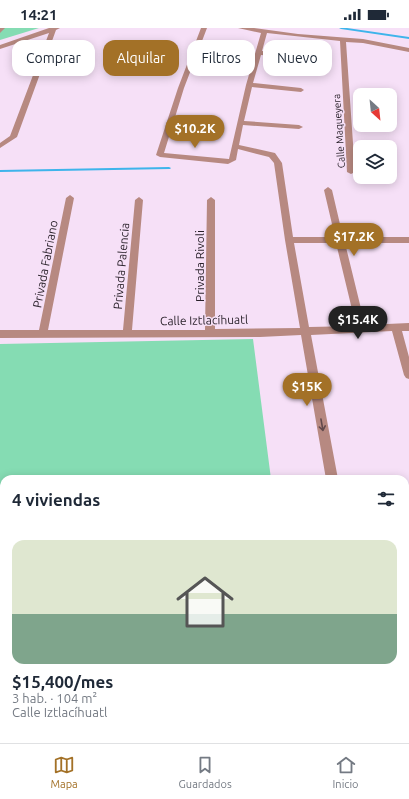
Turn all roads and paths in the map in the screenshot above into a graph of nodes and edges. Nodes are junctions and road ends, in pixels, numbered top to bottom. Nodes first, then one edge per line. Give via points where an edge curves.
1 (2, 28) edge
2 (39, 28) edge
3 (204, 28) edge
4 (241, 28) edge
5 (54, 29) edge
6 (0, 31) edge
7 (264, 32) junction
8 (0, 40) edge
9 (343, 40) junction
10 (0, 47) edge
11 (409, 50) edge
12 (258, 53) junction
13 (263, 53) edge
14 (249, 86) junction
15 (301, 90) dead end
16 (241, 123) junction
17 (299, 128) dead end
18 (0, 146) edge
19 (235, 146) junction
20 (351, 172) dead end
21 (328, 190) dead end
22 (70, 198) dead end
23 (140, 200) dead end
24 (211, 200) dead end
25 (340, 239) junction
26 (289, 240) junction
27 (409, 240) edge
28 (409, 327) edge
29 (396, 328) junction
30 (361, 329) junction
31 (305, 331) junction
32 (43, 333) junction
33 (210, 333) junction
34 (0, 334) edge
35 (128, 334) junction
36 (409, 375) edge
37 (331, 475) edge

1 - 6 street
2 - 8 street
3 - 19 street via 181,88 160,155 231,162
4 - 7 street
5 - 10 street
5 - 18 street via 13,137
7 - 9 street
7 - 12 street
9 - 11 street via 383,44
9 - 20 street, Calle Maqueyera
12 - 13 street
12 - 14 street
14 - 15 street
14 - 16 street
16 - 17 street
16 - 19 street
19 - 26 street via 272,155 275,158
21 - 25 street
22 - 32 street, Privada Fabriano
23 - 35 street, Privada Palencia
24 - 33 street, Privada Rivoli
25 - 26 street
25 - 27 street
25 - 30 street
26 - 31 street
28 - 29 street, Calle Iztlacíhuatl
29 - 30 street, Calle Iztlacíhuatl
29 - 36 street
30 - 31 street, Calle Iztlacíhuatl
31 - 33 street, Calle Iztlacíhuatl
31 -> 37 street
32 - 34 street, Calle Iztlacíhuatl
32 - 35 street, Calle Iztlacíhuatl
33 - 35 street, Calle Iztlacíhuatl

